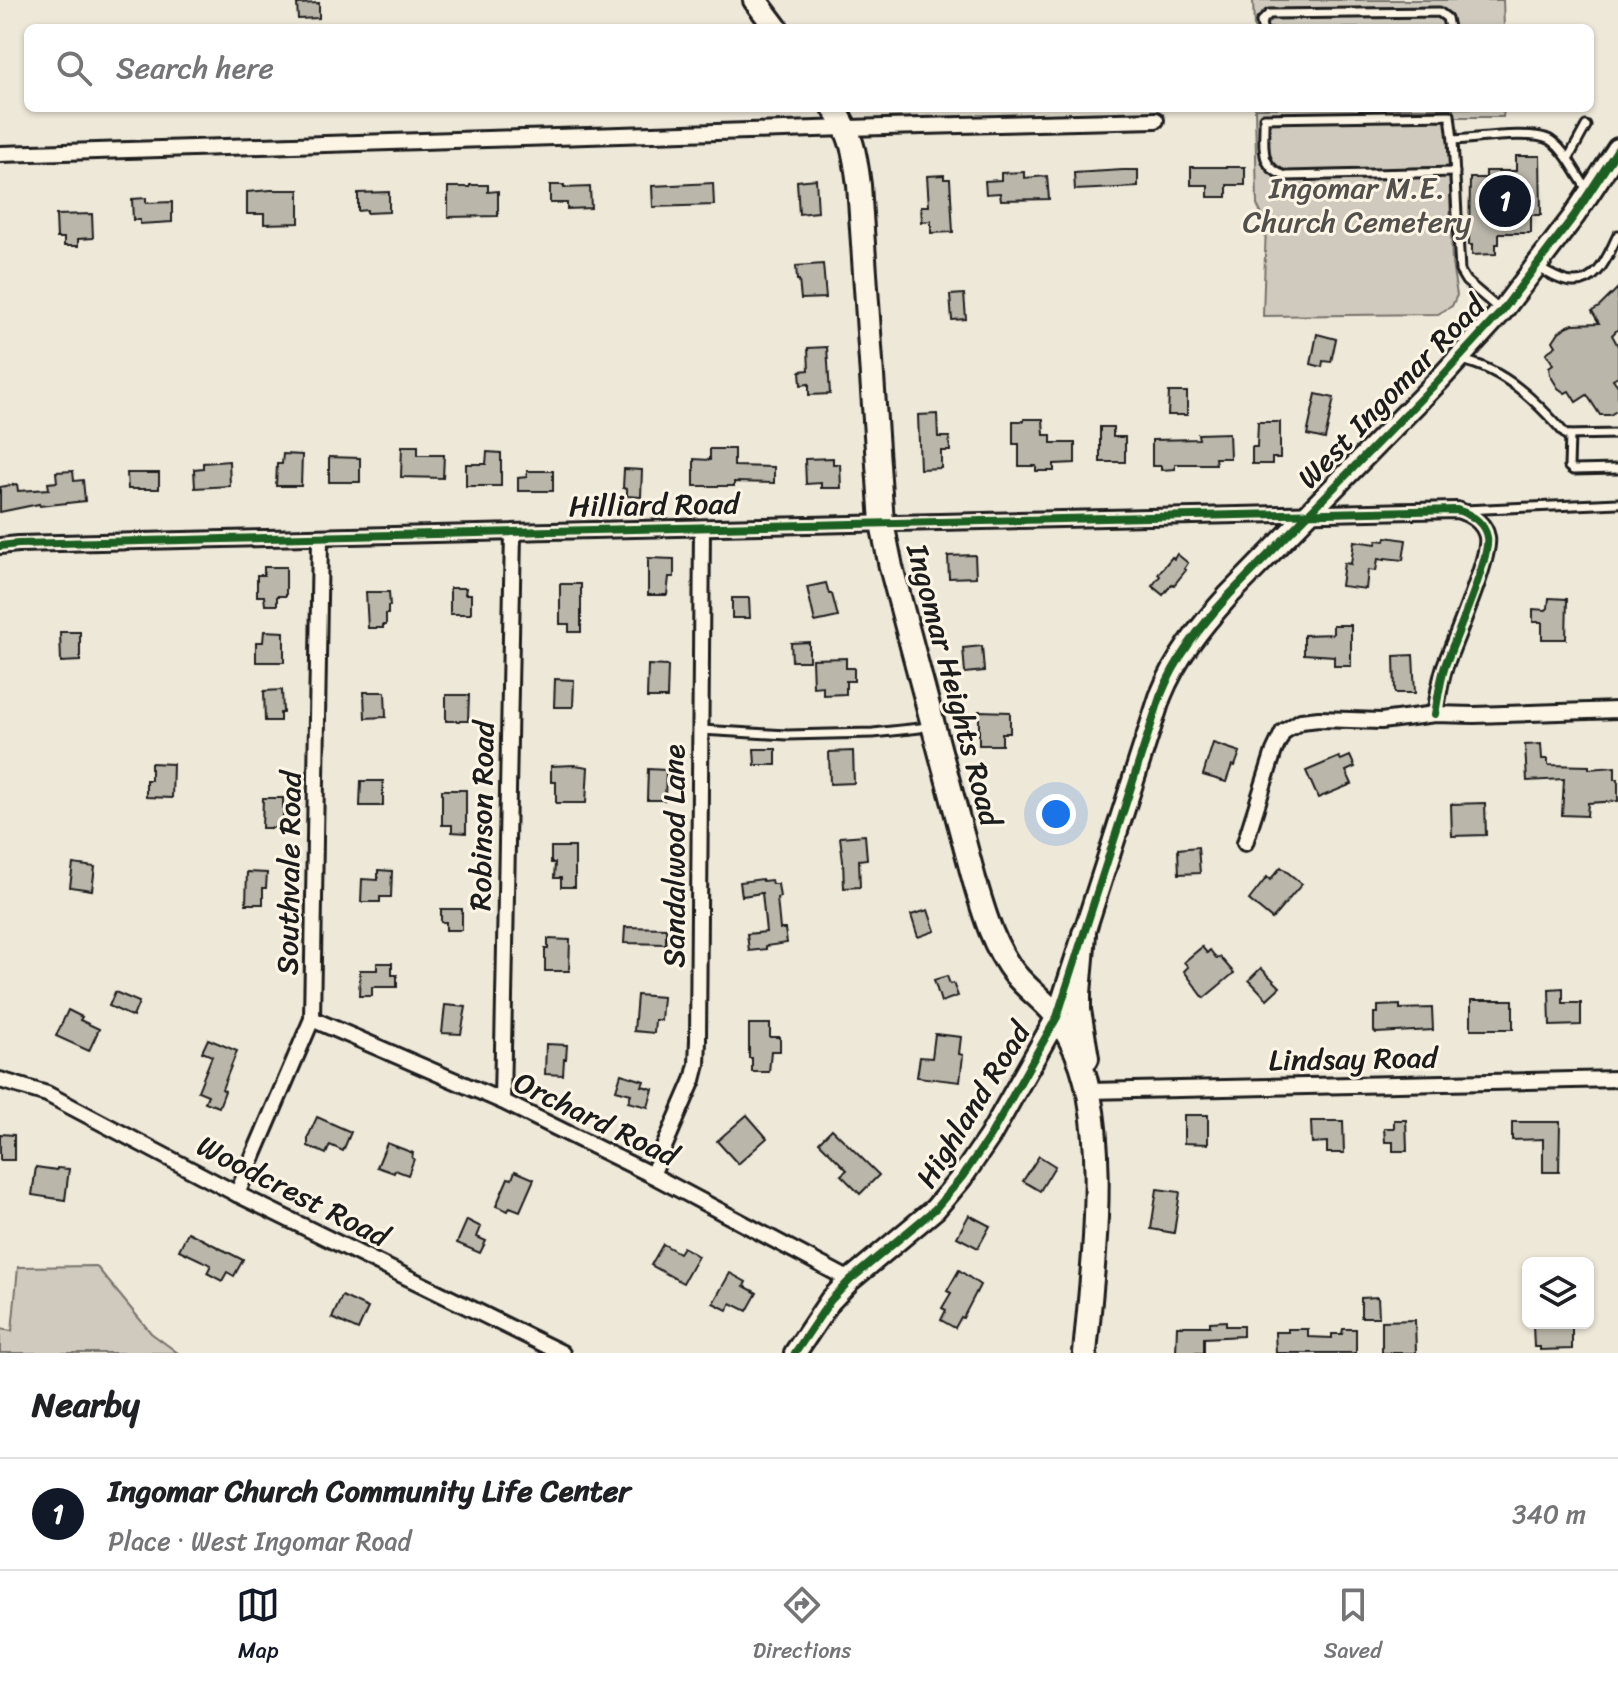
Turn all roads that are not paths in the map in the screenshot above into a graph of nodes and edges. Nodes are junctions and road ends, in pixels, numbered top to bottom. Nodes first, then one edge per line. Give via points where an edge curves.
1 (755, 0) edge
2 (773, 24) edge
3 (1261, 24) edge
4 (1448, 24) edge
5 (837, 112) edge
6 (1264, 112) edge
7 (1450, 112) edge
8 (1264, 118) junction
9 (1156, 120) dead end
10 (1586, 126) dead end
11 (847, 128) junction
12 (1453, 140) junction
13 (1618, 149) edge
14 (0, 154) edge
15 (1568, 159) junction
16 (1455, 172) junction
17 (1589, 194) junction
18 (1618, 235) edge
19 (1536, 267) junction
20 (1502, 311) junction
21 (1458, 359) junction
22 (1618, 434) edge
23 (1570, 435) junction
24 (1618, 469) edge
25 (1618, 503) edge
26 (1457, 510) junction
27 (1309, 513) junction
28 (882, 523) junction
29 (702, 528) junction
30 (513, 533) junction
31 (320, 539) junction
32 (0, 546) edge
33 (1618, 710) edge
34 (1435, 714) junction
35 (934, 724) junction
36 (701, 730) junction
37 (1245, 843) dead end
38 (1084, 934) junction
39 (1057, 1017) junction
40 (312, 1019) junction
41 (1618, 1079) edge
42 (0, 1080) edge
43 (1089, 1091) junction
44 (502, 1101) junction
45 (652, 1175) junction
46 (237, 1194) junction
47 (850, 1280) junction
48 (562, 1353) edge
49 (795, 1353) edge
50 (1085, 1353) edge

1 - 2 main road
3 - 4 lane via 1269,14 1439,12
5 - 11 main road, Ingomar Heights Road
6 - 8 lane
7 - 8 lane
7 - 12 lane
8 - 16 lane via 1265,160 1277,174
9 - 11 street
10 - 15 lane
11 - 14 street
11 - 28 main road, Ingomar Heights Road via 859,185
12 - 15 lane via 1533,135 1548,139
12 - 16 lane
13 - 17 street, West Ingomar Road
15 - 17 lane
16 - 20 lane via 1460,271
17 - 19 street, West Ingomar Road
18 - 19 lane via 1588,281 1572,283
19 - 20 street, West Ingomar Road
20 - 21 street, West Ingomar Road
21 - 23 lane via 1526,393
21 - 27 street, West Ingomar Road
22 - 23 lane
23 - 24 lane via 1573,470
25 - 26 lane
26 - 27 street, Hilliard Road
26 - 34 street via 1480,522 1488,544 1445,667
27 - 28 street, Hilliard Road
27 - 38 street, West Ingomar Road via 1178,657 1160,697
28 - 29 street, Hilliard Road
28 - 35 main road, Ingomar Heights Road
29 - 30 street, Hilliard Road
29 - 36 street, Sandalwood Lane
30 - 31 street, Hilliard Road
30 - 44 street, Robinson Road
31 - 32 street, Hilliard Road
31 - 40 street, Southvale Road
33 - 34 street
34 - 37 street via 1381,721 1308,720 1288,727 1274,751
35 - 36 lane via 873,733
35 - 39 main road, Ingomar Heights Road via 994,940 1018,977
36 - 45 street, Sandalwood Lane via 697,1064
38 - 39 street, West Ingomar Road
38 - 43 main road via 1079,1010
39 - 43 main road via 1078,1053
39 - 47 street, Highland Road via 956,1185
40 - 44 street, Orchard Road
40 - 46 street, Southvale Road
41 - 43 street, Lindsay Road
42 - 46 street, Woodcrest Road via 47,1094
43 - 50 main road via 1096,1176
44 - 45 street, Orchard Road
45 - 47 street, Orchard Road
46 - 48 street, Woodcrest Road
47 - 49 street, Highland Road

